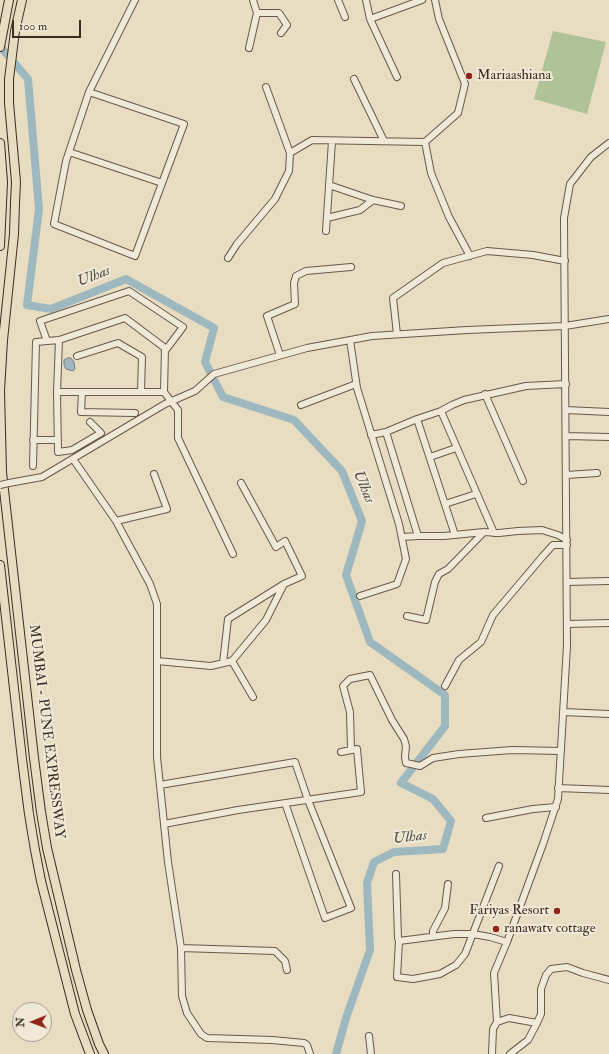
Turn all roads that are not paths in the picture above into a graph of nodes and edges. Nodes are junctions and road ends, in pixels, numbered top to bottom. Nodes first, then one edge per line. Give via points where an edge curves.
1 (9, 0) edge
2 (22, 0) edge
3 (135, 0) edge
4 (253, 0) edge
5 (338, 0) edge
6 (366, 0) edge
7 (422, 0) edge
8 (435, 0) edge
9 (257, 13) junction
10 (345, 17) dead end
11 (370, 19) junction
12 (281, 33) dead end
13 (0, 47) edge
14 (248, 48) dead end
15 (397, 77) dead end
16 (354, 79) dead end
17 (266, 88) dead end
18 (90, 92) junction
19 (332, 141) junction
20 (384, 142) junction
21 (425, 142) junction
22 (0, 143) edge
23 (609, 143) edge
24 (69, 152) junction
25 (290, 153) junction
26 (162, 183) junction
27 (329, 185) junction
28 (373, 200) junction
29 (402, 206) dead end
30 (327, 218) junction
31 (326, 231) dead end
32 (0, 246) edge
33 (470, 256) junction
34 (228, 258) dead end
35 (564, 261) junction
36 (351, 267) dead end
37 (609, 318) edge
38 (565, 326) junction
39 (397, 334) junction
40 (59, 340) junction
41 (350, 340) junction
42 (47, 341) junction
43 (165, 351) junction
44 (280, 355) junction
45 (77, 356) dead end
46 (356, 384) junction
47 (566, 384) junction
48 (57, 392) junction
49 (82, 392) junction
50 (141, 392) junction
51 (164, 392) junction
52 (485, 394) junction
53 (172, 401) junction
54 (302, 405) dead end
55 (566, 410) junction
56 (441, 412) junction
57 (609, 412) edge
58 (135, 413) dead end
59 (417, 419) junction
60 (90, 422) dead end
61 (386, 432) junction
62 (371, 435) junction
63 (566, 436) junction
64 (609, 437) edge
65 (33, 440) junction
66 (58, 440) junction
67 (456, 448) junction
68 (430, 457) junction
69 (73, 459) junction
70 (33, 466) dead end
71 (597, 473) dead end
72 (154, 474) dead end
73 (566, 475) junction
74 (523, 481) dead end
75 (241, 483) dead end
76 (0, 485) edge
77 (476, 494) junction
78 (445, 504) junction
79 (116, 521) junction
80 (484, 532) junction
81 (494, 533) junction
82 (455, 535) junction
83 (418, 536) junction
84 (402, 537) junction
85 (567, 543) junction
86 (233, 554) dead end
87 (0, 565) edge
88 (609, 581) edge
89 (567, 582) junction
90 (284, 584) junction
91 (360, 596) dead end
92 (407, 616) dead end
93 (609, 623) edge
94 (567, 624) junction
95 (157, 661) junction
96 (232, 661) junction
97 (223, 663) junction
98 (445, 686) dead end
99 (253, 697) dead end
100 (563, 712) junction
101 (609, 714) edge
102 (351, 750) junction
103 (561, 751) junction
104 (342, 752) dead end
105 (160, 785) junction
106 (558, 788) junction
107 (609, 790) edge
108 (308, 800) junction
109 (285, 803) junction
110 (556, 807) junction
111 (486, 818) dead end
112 (164, 824) junction
113 (499, 866) dead end
114 (396, 874) dead end
115 (448, 884) dead end
116 (473, 934) junction
117 (433, 936) junction
118 (400, 942) junction
119 (507, 942) junction
120 (181, 948) junction
121 (287, 970) dead end
122 (589, 970) dead end
123 (596, 976) junction
124 (609, 980) edge
125 (497, 1022) junction
126 (536, 1023) junction
127 (369, 1036) dead end
128 (90, 1054) edge
129 (104, 1054) edge
130 (310, 1054) edge
131 (371, 1054) edge
132 (492, 1054) edge
133 (510, 1054) edge

1 - 13 highway
2 - 129 highway, MUMBAI - PUNE EXPRESSWAY via 11,56 10,76 9,103 16,189 0,391 2,472 34,758 46,841 85,1004
3 - 18 street
4 - 9 street
5 - 10 street
6 - 11 street
7 - 11 street
8 - 21 street via 439,19 466,84 458,113
9 - 12 street via 279,14 287,25
9 - 14 street
11 - 15 street
16 - 20 street
17 - 25 street
18 - 24 street
18 - 26 street via 184,124
19 - 20 street
19 - 25 street via 312,140
19 - 27 street
20 - 21 street
21 - 33 street via 431,173 449,217
22 - 32 highway via 3,182
23 - 35 street via 570,184 564,218
24 - 26 street
24 - 26 street via 54,224 135,256
25 - 34 street via 289,171 275,199 236,244
27 - 28 street
27 - 30 street
28 - 29 street
28 - 30 street via 360,210
30 - 31 street
33 - 35 street via 487,251
33 - 39 street via 443,263 393,298
35 - 38 street
36 - 44 street via 306,271 296,276 295,304 268,316
37 - 38 street
38 - 39 street
38 - 47 street
39 - 41 street
40 - 42 street
40 - 43 street via 125,318 165,348
40 - 48 street
41 - 44 street
41 - 46 street
42 - 43 street via 40,321 129,291 183,327
42 - 65 street via 36,342
43 - 51 street
44 - 53 street via 214,374 195,391
45 - 50 street via 118,343 142,357
46 - 54 street
46 - 62 street
47 - 52 street via 526,386
47 - 55 street
48 - 49 street
48 - 66 street
49 - 50 street
49 - 58 street via 81,412
50 - 51 street
51 - 53 street
52 - 56 street via 464,400
52 - 74 street
53 - 69 street
53 - 86 street via 178,410 178,438
55 - 57 street
55 - 63 street
56 - 59 street
56 - 67 street
59 - 61 street
59 - 68 street
60 - 66 street via 101,434 72,450 58,452
61 - 62 street
61 - 83 street
62 - 84 street
63 - 64 street
63 - 73 street
65 - 66 street
65 - 70 street
67 - 68 street
67 - 77 street
68 - 78 street
69 - 76 street, bridge via 42,478
69 - 79 street
71 - 73 street
72 - 79 street via 167,509
73 - 85 street
75 - 90 street via 276,547 285,541 302,576
77 - 78 street
77 - 81 street
78 - 82 street
79 - 95 street via 158,604
80 - 81 street
80 - 82 street
80 - 92 street via 448,569 439,574 426,620
81 - 85 street via 542,530 558,535
82 - 83 street
83 - 84 street
84 - 91 street via 406,559 397,584
85 - 89 street
85 - 98 street via 553,545 543,556 493,615 481,642 459,660
87 - 128 highway, MUMBAI - PUNE EXPRESSWAY via 35,850 75,1014
88 - 89 street
89 - 94 street
90 - 96 street via 266,620
90 - 97 street via 228,620
93 - 94 street
94 - 100 street
95 - 97 street via 211,666
95 - 105 street via 157,757
96 - 97 street
96 - 99 street
100 - 101 street
100 - 103 street
102 - 103 street via 350,712 343,686 350,679 370,675 404,739 406,762 420,766 433,758 459,754 512,750
102 - 104 street
102 - 108 street via 357,748 361,792
103 - 106 street
105 - 108 street via 295,762
105 - 112 street
106 - 107 street
106 - 110 street
108 - 109 street
108 - 109 street via 351,908 325,918
109 - 112 street
110 - 111 street via 533,808
110 - 119 street
112 - 120 street
113 - 116 street
114 - 118 street
115 - 117 street via 445,908
116 - 117 street
116 - 118 street via 465,954 456,965 440,974 413,980 397,977
116 - 119 street
117 - 118 street
119 - 125 street via 494,973
120 - 121 street via 275,951 285,961
120 - 130 street via 182,996 187,1013 200,1034 207,1038 304,1043
122 - 123 street
123 - 124 street
123 - 126 street via 567,967 551,969 541,989 541,1014
125 - 126 street via 509,1018
125 - 132 street via 493,1029
126 - 133 street via 528,1040
127 - 131 street

